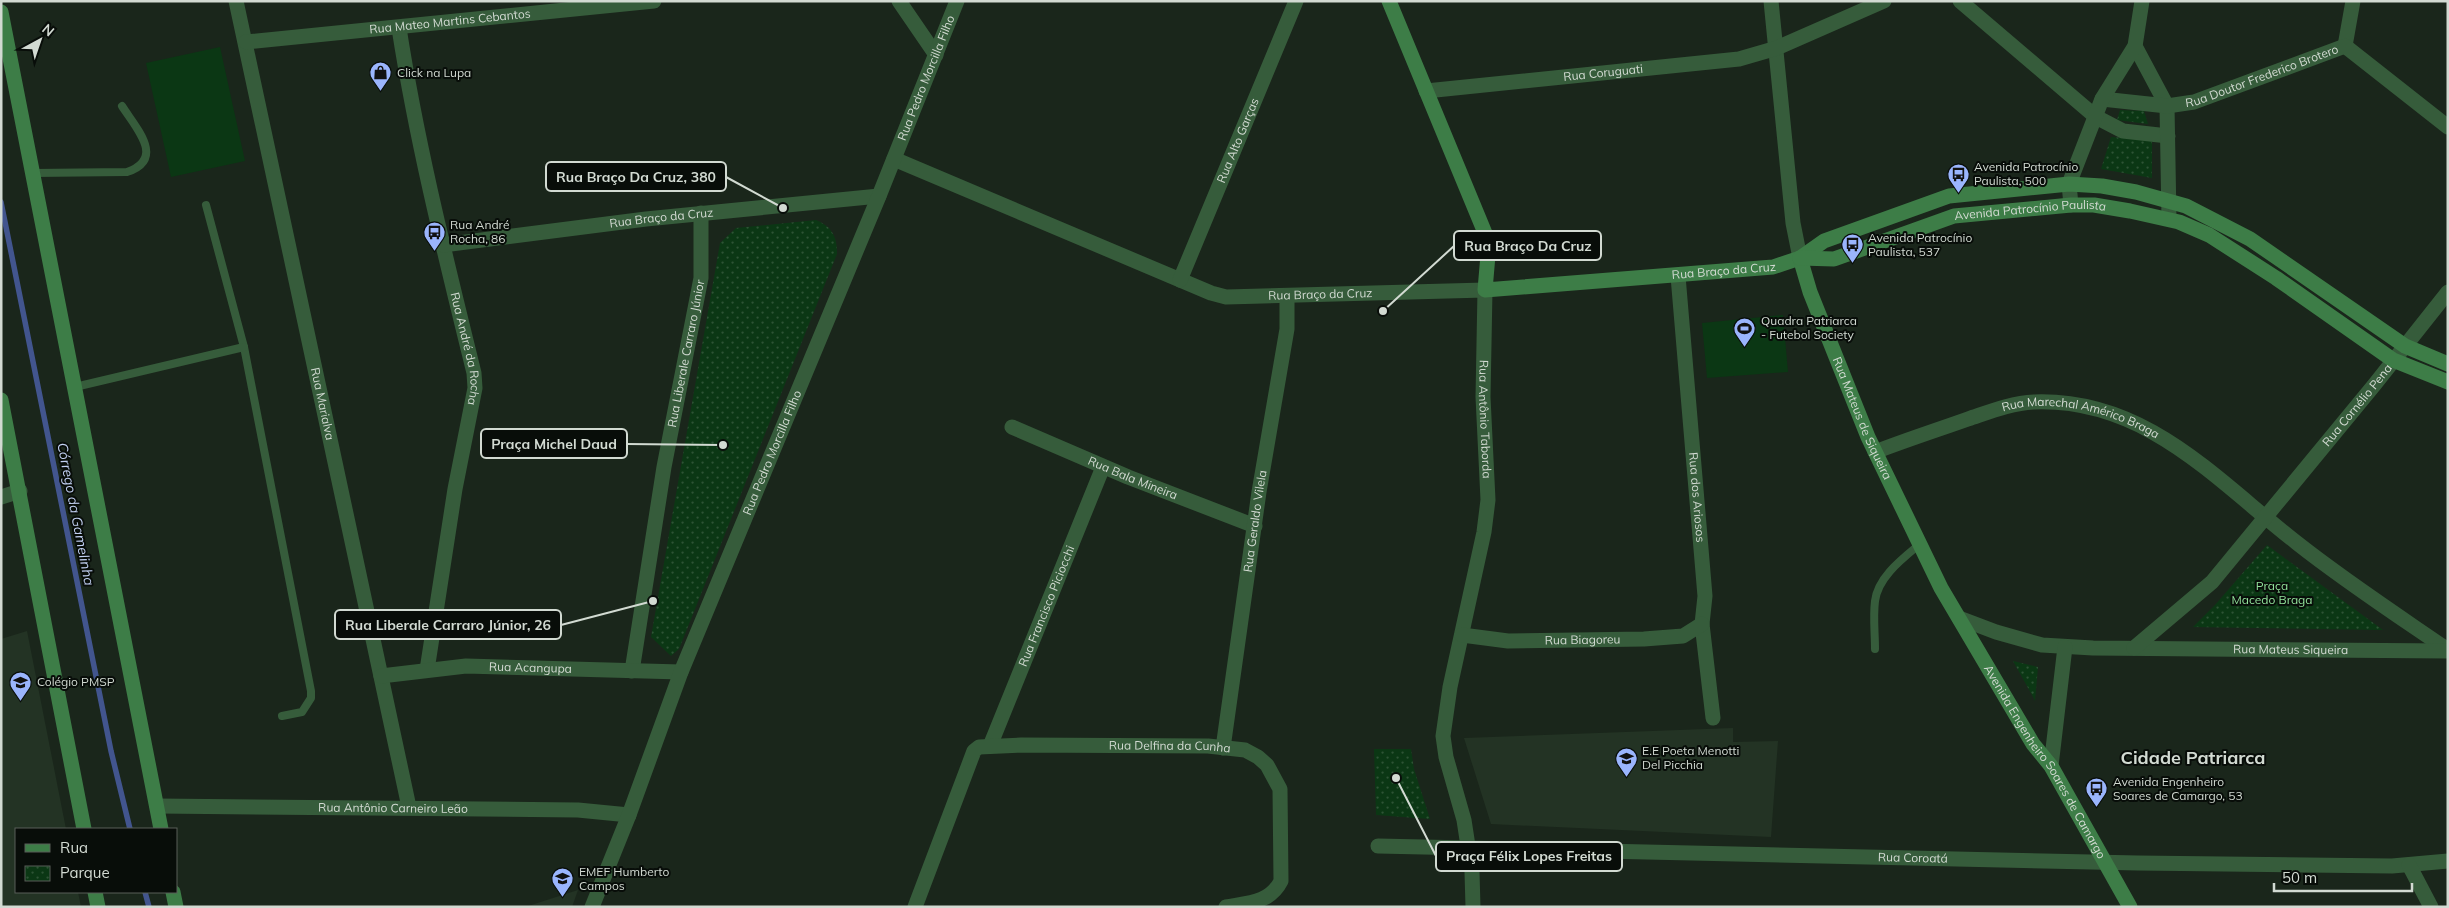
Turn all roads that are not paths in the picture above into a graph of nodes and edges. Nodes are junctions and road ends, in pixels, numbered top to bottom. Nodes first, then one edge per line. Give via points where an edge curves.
1 (236, 1) edge
2 (654, 1) edge
3 (899, 1) edge
4 (957, 1) edge
5 (1296, 1) edge
6 (1389, 1) edge
7 (1771, 1) edge
8 (1884, 1) edge
9 (1960, 1) edge
10 (2142, 1) edge
11 (2352, 1) edge
12 (1, 12) edge
13 (399, 28) junction
14 (246, 42) junction
15 (2135, 46) junction
16 (2345, 46) junction
17 (1777, 48) junction
18 (936, 55) junction
19 (1426, 91) junction
20 (2102, 99) junction
21 (122, 106) dead end
22 (2167, 106) junction
23 (2096, 117) junction
24 (2448, 127) edge
25 (2168, 136) junction
26 (894, 159) junction
27 (33, 173) junction
28 (2069, 184) junction
29 (880, 196) junction
30 (2169, 201) junction
31 (2070, 204) junction
32 (206, 205) dead end
33 (701, 213) junction
34 (2168, 219) junction
35 (443, 245) junction
36 (1800, 258) junction
37 (1678, 276) junction
38 (1180, 280) junction
39 (1485, 290) junction
40 (2448, 292) edge
41 (1287, 296) junction
42 (2405, 346) junction
43 (244, 347) junction
44 (2394, 360) junction
45 (2448, 364) edge
46 (2448, 382) edge
47 (75, 387) junction
48 (1, 400) edge
49 (1012, 427) dead end
50 (1875, 452) junction
51 (1103, 467) junction
52 (20, 491) junction
53 (1, 496) edge
54 (2265, 517) junction
55 (1254, 526) junction
56 (1920, 544) junction
57 (1959, 618) junction
58 (1702, 624) junction
59 (1462, 635) junction
60 (2065, 647) junction
61 (2134, 648) junction
62 (1875, 649) dead end
63 (2448, 650) edge
64 (427, 670) junction
65 (632, 671) junction
66 (681, 672) junction
67 (381, 676) junction
68 (282, 716) dead end
69 (1713, 718) dead end
70 (985, 747) junction
71 (1223, 748) junction
72 (2051, 766) junction
73 (157, 806) junction
74 (409, 807) junction
75 (629, 814) junction
76 (84, 828) edge
77 (161, 828) edge
78 (1378, 846) dead end
79 (1468, 848) junction
80 (2448, 861) edge
81 (2106, 863) junction
82 (2408, 865) junction
83 (96, 893) edge
84 (173, 893) edge
85 (98, 907) edge
86 (176, 907) edge
87 (592, 907) edge
88 (915, 907) edge
89 (1226, 907) edge
90 (1473, 907) edge
91 (2130, 907) edge
92 (2431, 907) edge

1 - 14 street, Rua Marialva
2 - 13 street, Rua Mateo Martins Cebantos
3 - 18 street
4 - 18 street, Rua Pedro Morcilla Filho
5 - 38 street, Rua Alto Garças
6 - 19 street, Rua Antônio Taborda
7 - 17 street, Rua Mateus de Siqueira
8 - 17 street, Rua Coruguati
9 - 23 street
10 - 15 street
11 - 16 street
12 - 27 street
13 - 14 street, Rua Mateo Martins Cebantos
13 - 35 street, Rua André da Rocha via 406,76
14 - 67 street, Rua Marialva
15 - 20 street
15 - 22 street
16 - 22 street, Rua Doutor Frederico Brotero via 2194,102
16 - 24 street, Rua Doutor Frederico Brotero
17 - 19 street, Rua Coruguati via 1739,59
17 - 36 street, Rua Mateus de Siqueira via 1793,224
18 - 26 street, Rua Pedro Morcilla Filho
19 - 39 street, Rua Antônio Taborda via 1485,233 1488,255
20 - 22 street, Rua Doutor Frederico Brotero
20 - 23 street
21 - 27 lane via 147,148 147,159 140,168 127,172
22 - 25 street
23 - 25 street via 2123,130
23 - 28 street
25 - 30 street
26 - 29 street, Rua Pedro Morcilla Filho
26 - 38 street, Rua Braço da Cruz
27 - 47 street
28 - 30 street, Avenida Patrocínio Paulista via 2102,186
28 - 31 street
28 - 36 street, Avenida Patrocínio Paulista via 1949,196 1824,241
29 - 33 street, Rua Braço da Cruz
29 - 66 street, Rua Pedro Morcilla Filho
30 - 34 street
30 - 42 street, Avenida Patrocínio Paulista via 2186,206 2250,239
31 - 34 street, Avenida Patrocínio Paulista via 2094,205
31 - 36 street, Avenida Patrocínio Paulista via 1954,216 1834,259
32 - 43 lane
33 - 35 street, Rua Braço da Cruz
33 - 65 street, Rua Liberale Carraro Júnior via 701,278 664,468
34 - 44 street, Avenida Patrocínio Paulista via 2209,235 2241,254
35 - 64 street, Rua André da Rocha via 474,373 474,388
36 - 37 street, Rua Braço da Cruz via 1773,267
36 - 50 street, Rua Mateus de Siqueira via 1810,292
37 - 39 street, Rua Braço da Cruz
37 - 58 street, Rua dos Ariosos via 1705,596
38 - 41 street, Rua Braço da Cruz via 1226,297
39 - 41 street, Rua Braço da Cruz
39 - 59 street, Rua Antônio Taborda via 1483,397 1488,500
40 - 42 street, Rua Cornélio Pena
41 - 55 street, Rua Geraldo Vilela via 1287,330
42 - 44 street, Rua Cornélio Pena
42 - 45 street, Avenida Patrocínio Paulista
43 - 47 lane
43 - 68 lane via 311,691 311,698 302,712
44 - 46 street, Avenida Patrocínio Paulista
44 - 54 street, Rua Cornélio Pena
47 - 73 street
48 - 52 street
49 - 51 street, Rua Bala Mineira
50 - 54 street, Rua Marechal Américo Braga via 2010,406 2034,402 2081,405 2117,414 2166,439 2200,462
50 - 56 street, Rua Mateus de Siqueira
51 - 55 street, Rua Bala Mineira
51 - 70 street, Rua Francisco Piciocchi
52 - 53 street
52 - 76 street
54 - 61 street via 2212,582
54 - 63 street via 2366,595
55 - 71 street, Rua Geraldo Vilela
56 - 57 street, Rua Mateus de Siqueira
56 - 62 lane via 1897,563 1882,582 1875,600
57 - 60 street via 2042,645
57 - 72 street, Avenida Engenheiro Soares de Camargo via 2033,744
58 - 59 street, Rua Biagoreu via 1683,636 1644,639 1508,641
58 - 69 street, Rua dos Ariosos
59 - 79 street, Rua Antônio Taborda via 1443,736
60 - 61 street
60 - 72 street
61 - 63 street, Rua Mateus Siqueira
64 - 65 street, Rua Acangupa via 466,666
64 - 67 street, Rua Acangupa
65 - 66 street, Rua Acangupa
66 - 75 street, Rua Pedro Morcilla Filho
67 - 74 street, Rua Marialva
70 - 71 street, Rua Delfina da Cunha
70 - 88 street, Rua Francisco Piciocchi via 970,758
71 - 89 street, Rua Delfina da Cunha via 1245,750 1258,756 1267,765 1280,790 1281,881 1276,891 1262,900
72 - 81 street, Avenida Engenheiro Soares de Camargo
73 - 74 street, Rua Antônio Carneiro Leão
73 - 77 street
74 - 75 street, Rua Antônio Carneiro Leão
75 - 87 street, Rua Pedro Morcilla Filho
78 - 79 street, Rua Coroatá
79 - 81 street, Rua Coroatá
79 - 90 street, Rua Antônio Taborda
80 - 82 street, Rua Coroatá
81 - 82 street, Rua Coroatá
81 - 91 street, Avenida Engenheiro Soares de Camargo
82 - 92 street
83 - 85 street
84 - 86 street

